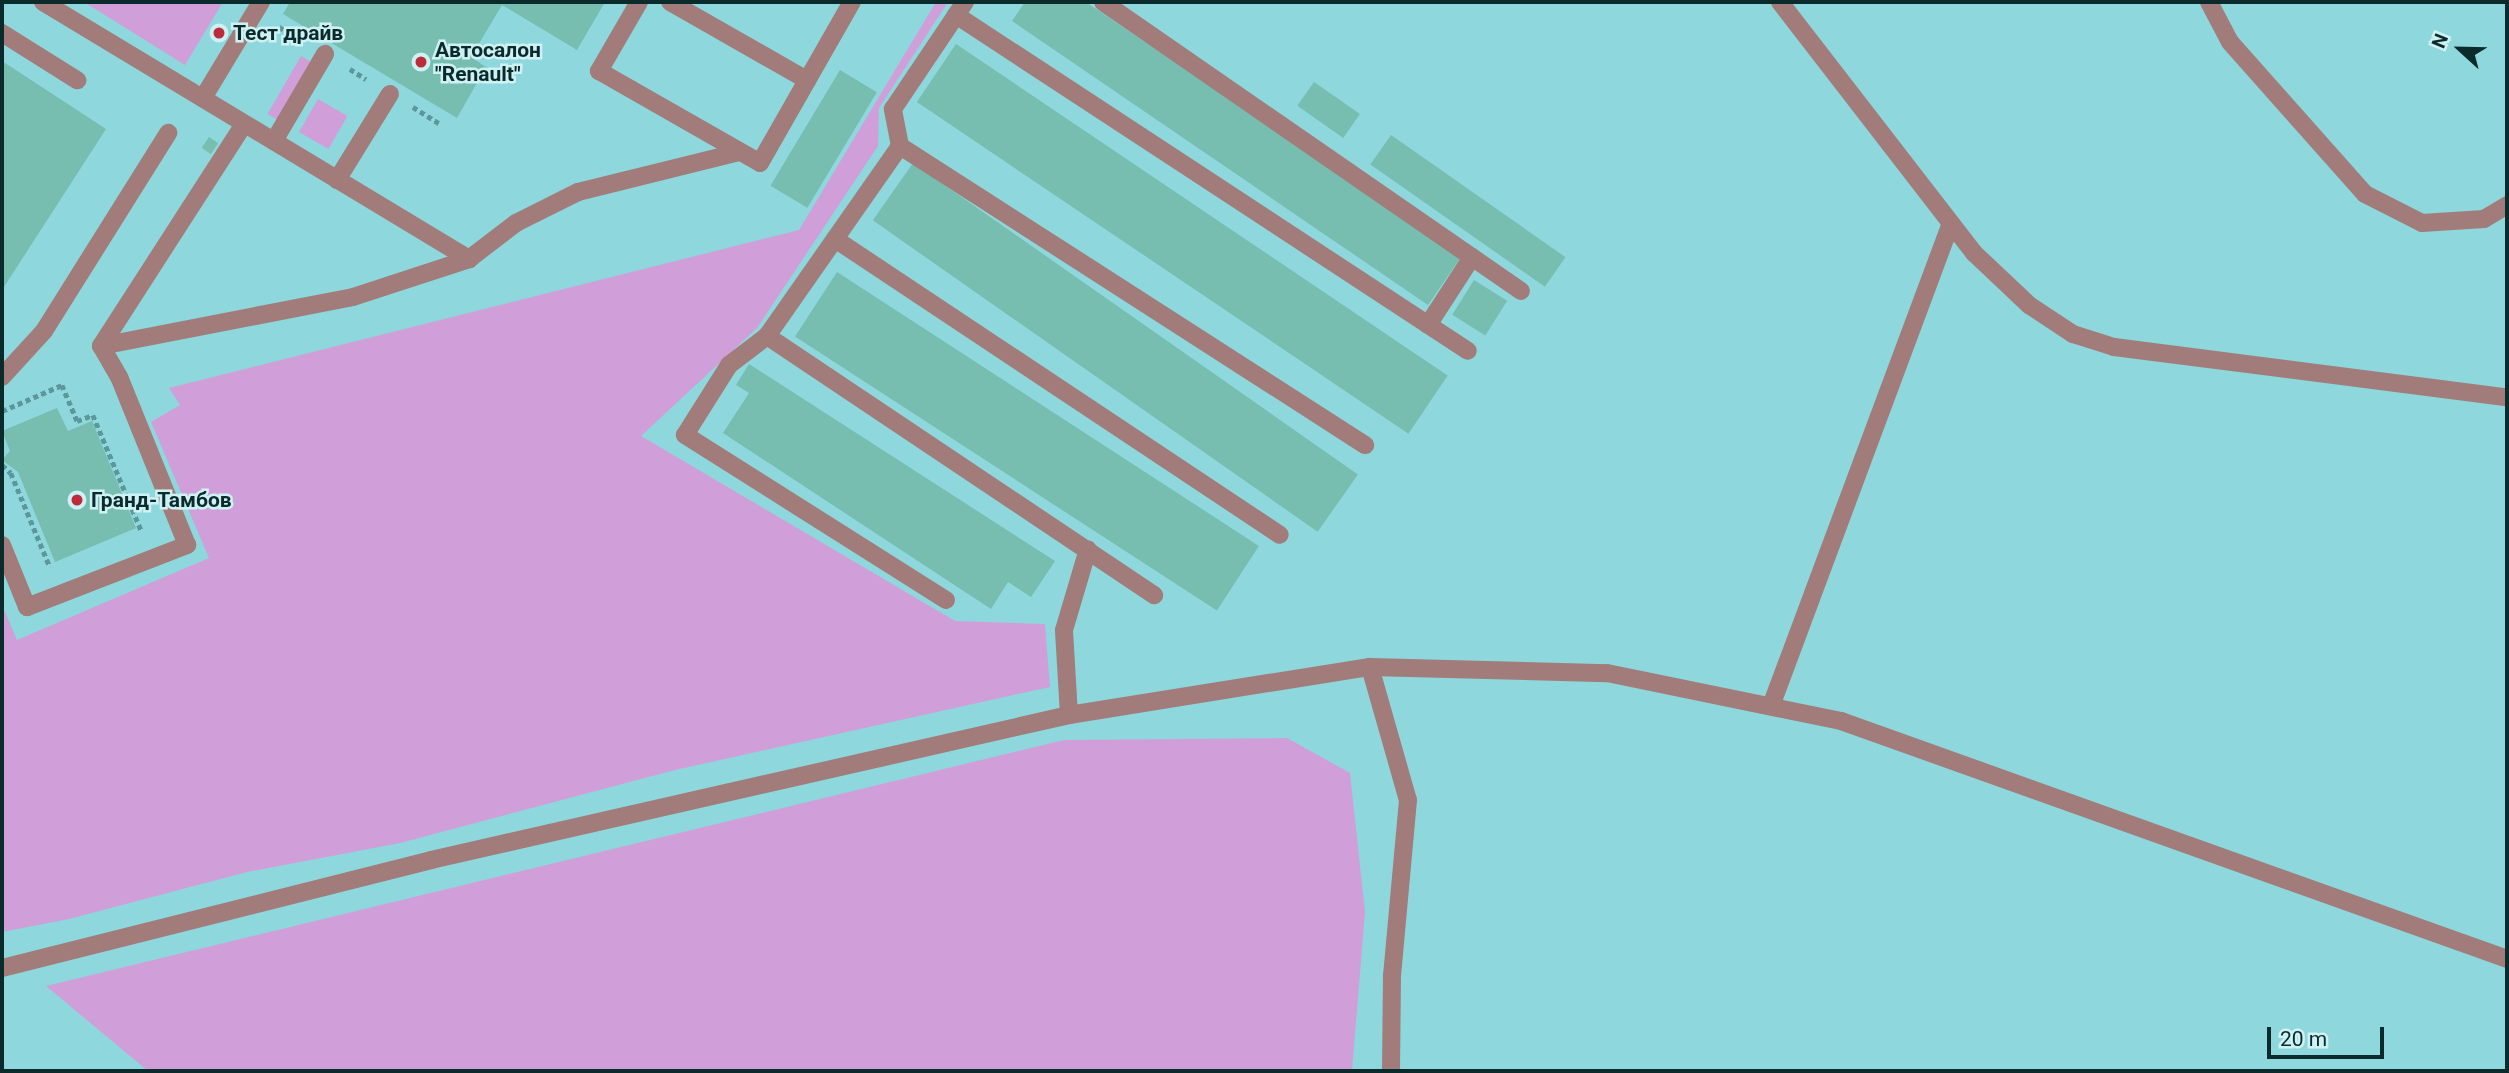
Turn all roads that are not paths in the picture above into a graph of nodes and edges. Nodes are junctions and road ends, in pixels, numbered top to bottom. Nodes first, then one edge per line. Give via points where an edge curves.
1 (43, 2) edge
2 (261, 2) edge
3 (639, 2) edge
4 (670, 2) edge
5 (852, 2) edge
6 (1103, 2) edge
7 (1780, 2) edge
8 (2209, 2) edge
9 (961, 8) edge
10 (2, 33) edge
11 (326, 54) dead end
12 (77, 79) dead end
13 (807, 80) junction
14 (390, 94) dead end
15 (203, 98) junction
16 (244, 124) junction
17 (168, 133) dead end
18 (274, 141) junction
19 (900, 146) junction
20 (740, 152) junction
21 (337, 180) junction
22 (2507, 205) edge
23 (2484, 219) junction
24 (2507, 222) edge
25 (1951, 223) junction
26 (835, 239) junction
27 (1472, 257) junction
28 (469, 259) junction
29 (1521, 291) dead end
30 (1428, 325) junction
31 (767, 336) junction
32 (101, 346) junction
33 (1468, 351) dead end
34 (2, 377) edge
35 (2507, 397) edge
36 (1365, 445) dead end
37 (1280, 535) dead end
38 (2, 545) edge
39 (1088, 549) junction
40 (1154, 595) dead end
41 (946, 600) dead end
42 (1370, 667) junction
43 (1771, 706) junction
44 (1069, 715) junction
45 (2507, 959) edge
46 (2, 968) edge
47 (1391, 1071) edge

1 - 15 street
2 - 15 street
3 - 20 street via 599,71
4 - 13 street
5 - 13 street
6 - 27 street
7 - 25 street
8 - 23 street via 2230,42 2365,194 2423,223
9 - 19 street via 893,109
9 - 30 street
10 - 12 street
11 - 18 street
13 - 20 street via 760,163
14 - 21 street
15 - 16 street
16 - 18 street
16 - 32 street
17 - 34 street via 44,331
18 - 21 street
19 - 26 street
19 - 36 street
20 - 28 street via 578,192 516,223
21 - 28 street
22 - 23 street
23 - 24 street
25 - 35 street via 1974,253 2029,305 2073,334 2114,347
25 - 43 street
26 - 31 street
26 - 37 street
27 - 29 street
27 - 30 street
28 - 32 street via 353,297
30 - 33 street
31 - 39 street
31 - 41 street via 729,365 685,435
32 - 38 street via 119,377 187,545 27,607
39 - 40 street
39 - 44 street via 1064,630
42 - 43 street via 1608,673
42 - 44 street
42 - 47 street via 1408,800 1392,975
43 - 45 street via 1854,726
44 - 46 street via 430,860

